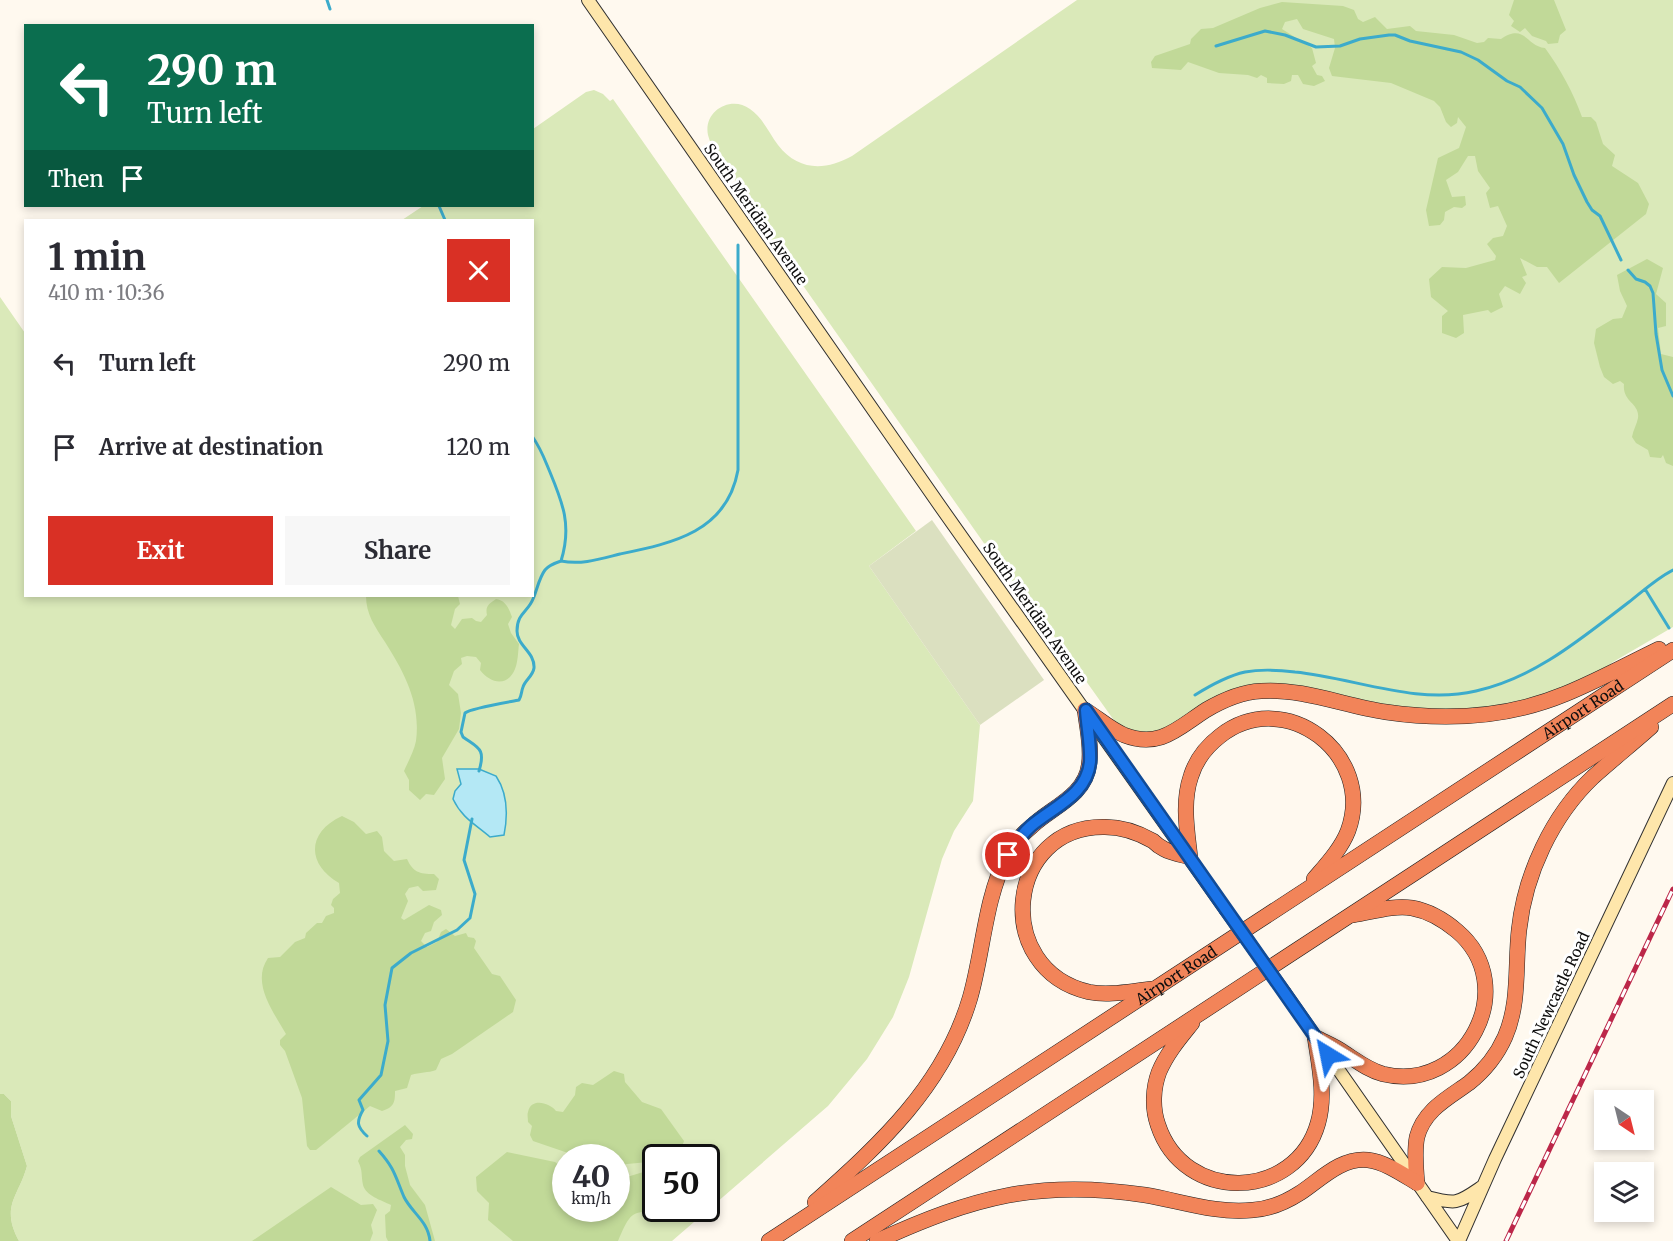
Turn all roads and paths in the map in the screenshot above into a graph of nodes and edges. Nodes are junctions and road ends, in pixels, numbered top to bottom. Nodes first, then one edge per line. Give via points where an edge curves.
1 (588, 0) edge
2 (1673, 643) edge
3 (1673, 650) edge
4 (1670, 708) edge
5 (1086, 710) junction
6 (1673, 783) edge
7 (1190, 857) junction
8 (1305, 891) junction
9 (1347, 916) junction
10 (1156, 988) junction
11 (1199, 1013) junction
12 (1315, 1037) junction
13 (1417, 1183) junction
14 (1484, 1185) junction
15 (1427, 1197) junction
16 (773, 1238) edge
17 (852, 1241) edge
18 (876, 1241) edge
19 (1458, 1241) edge

1 - 5 main road, South Meridian Avenue
2 - 5 highway via 1564,694 1504,712 1474,716 1415,716 1260,691 1234,696 1176,731 1150,740 1122,734
3 - 8 highway, Airport Road
4 - 9 highway
4 - 13 highway via 1592,778 1552,830 1524,900 1516,950 1514,1007 1507,1031 1483,1070 1424,1121 1415,1152
5 - 7 main road, South Meridian Avenue
5 - 16 highway via 1088,772 1071,797 1033,824 1008,855 994,889 969,1000 932,1079 870,1153
6 - 14 main road, South Newcastle Road
7 - 8 highway via 1187,794 1203,752 1239,724 1265,719 1296,722 1324,738 1335,750 1351,782 1353,801 1352,817 1341,846
7 - 10 highway via 1164,850 1125,829 1090,828 1060,839 1048,849 1024,889 1022,918 1029,946 1059,980 1089,992 1107,994
7 - 12 main road, South Meridian Avenue, bridge
8 - 10 highway, Airport Road
9 - 11 highway
9 - 12 highway via 1412,908 1449,924 1476,953 1484,972 1484,1013 1477,1030 1453,1059 1438,1068 1404,1076 1368,1069
10 - 16 highway, Airport Road
11 - 12 highway via 1158,1074 1154,1090 1156,1121 1172,1154 1188,1169 1225,1183 1248,1183 1269,1177 1285,1169 1309,1143 1322,1103
11 - 17 highway
12 - 13 main road, South Meridian Avenue
13 - 15 main road, South Meridian Avenue
13 - 18 highway via 1383,1164 1351,1161 1276,1205 1237,1212 1106,1191 1033,1191 964,1205
14 - 15 main road via 1456,1202
14 - 19 main road, South Newcastle Road
15 - 19 main road, South Meridian Avenue

